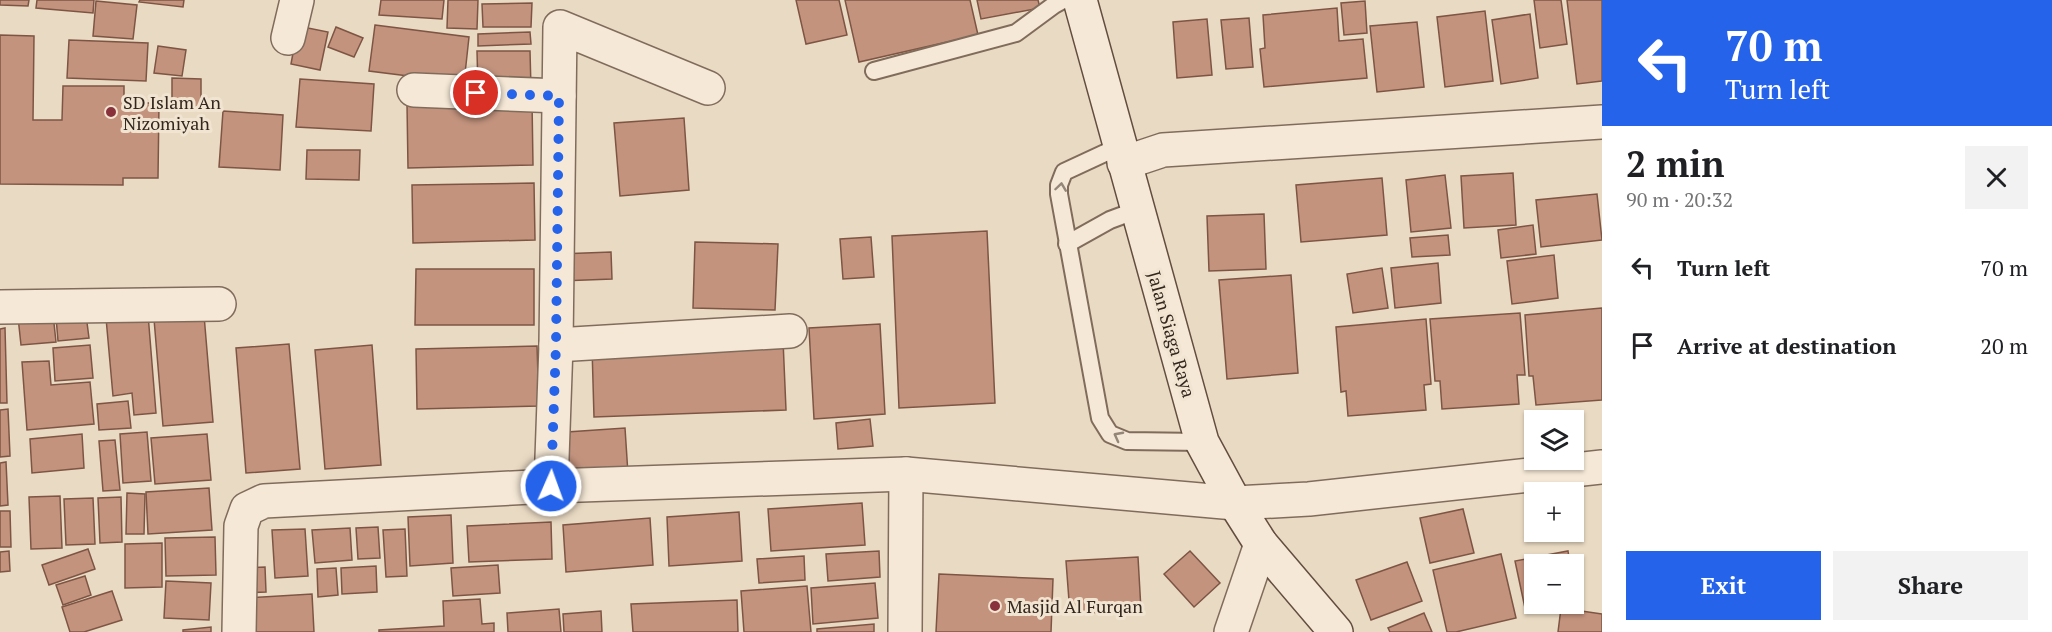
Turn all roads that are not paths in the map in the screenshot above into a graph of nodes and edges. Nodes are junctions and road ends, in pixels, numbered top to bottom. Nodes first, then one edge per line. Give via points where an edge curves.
1 (297, 0) edge
2 (1064, 0) edge
3 (1080, 0) edge
4 (288, 38) dead end
5 (873, 71) dead end
6 (708, 88) dead end
7 (414, 90) dead end
8 (559, 96) junction
9 (1602, 122) edge
10 (1122, 154) junction
11 (1137, 210) junction
12 (1067, 244) junction
13 (219, 304) dead end
14 (0, 307) edge
15 (790, 332) dead end
16 (556, 345) junction
17 (1203, 442) junction
18 (1602, 468) edge
19 (906, 474) junction
20 (551, 486) junction
21 (1235, 503) junction
22 (1261, 544) junction
23 (239, 632) edge
24 (905, 632) edge
25 (1231, 632) edge
26 (1336, 632) edge

1 - 4 street
2 - 5 lane via 1016,33
3 - 10 street, Jalan Siaga Raya
6 - 8 street via 560,27
7 - 8 street
8 - 16 street
9 - 10 street
10 - 11 street, Jalan Siaga Raya
12 -> 10 lane via 1059,194 1064,172
11 - 12 lane
11 - 17 street, Jalan Siaga Raya
17 -> 12 lane via 1127,441 1110,434 1100,418
13 - 14 street
15 - 16 street
16 - 20 street
17 - 21 street, Jalan Siaga Raya
18 - 21 street via 1309,499
19 - 20 street
19 - 21 street
19 - 24 street
20 - 23 street via 264,501 247,509 241,526
21 - 22 street, Jalan Siaga Raya
22 - 25 street
22 - 26 street, Jalan Siaga Raya

